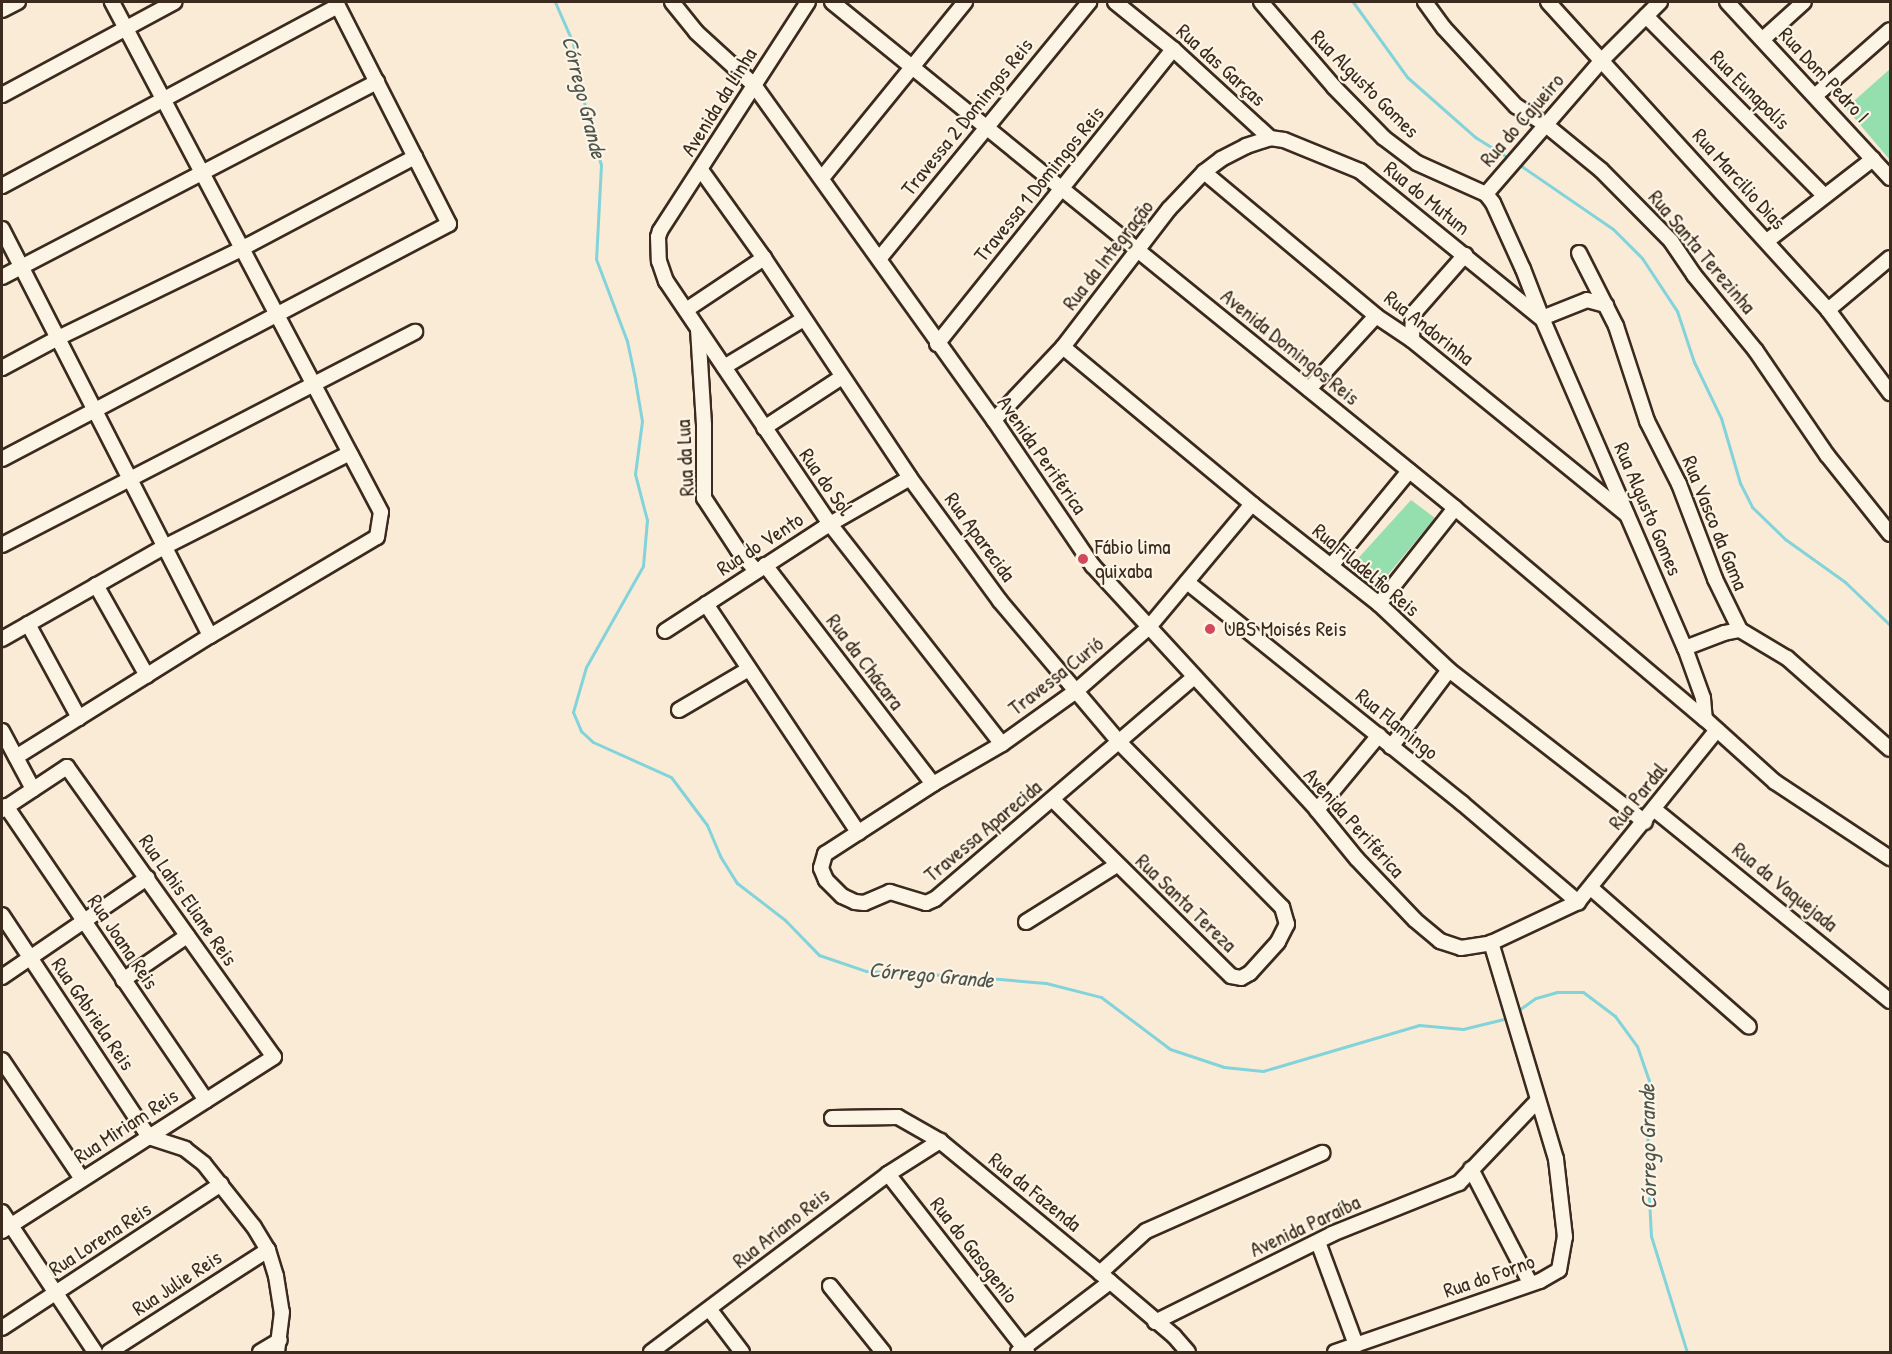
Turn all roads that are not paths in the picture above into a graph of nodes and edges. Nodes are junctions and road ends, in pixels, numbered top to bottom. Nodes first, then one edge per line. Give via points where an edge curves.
1 (18, 2) edge
2 (112, 2) edge
3 (176, 2) edge
4 (672, 2) edge
5 (808, 2) edge
6 (832, 2) edge
7 (964, 2) edge
8 (1089, 2) edge
9 (1115, 2) edge
10 (1261, 2) edge
11 (1425, 2) edge
12 (1548, 2) edge
13 (1660, 2) edge
14 (1727, 2) edge
15 (1804, 2) edge
16 (337, 4) edge
17 (2, 10) edge
18 (1646, 16) junction
19 (125, 29) junction
20 (1890, 30) edge
21 (1763, 39) junction
22 (1173, 49) junction
23 (1602, 60) junction
24 (912, 66) junction
25 (377, 82) junction
26 (754, 85) junction
27 (2, 95) edge
28 (1816, 95) junction
29 (163, 99) junction
30 (1546, 125) junction
31 (986, 126) junction
32 (1270, 138) junction
33 (415, 157) junction
34 (1873, 159) junction
35 (701, 170) junction
36 (201, 172) junction
37 (1204, 172) junction
38 (822, 178) junction
39 (1890, 178) edge
40 (2, 186) edge
41 (1064, 188) junction
42 (1486, 194) junction
43 (1824, 195) junction
44 (665, 224) joint
45 (2, 229) edge
46 (1767, 241) junction
47 (241, 249) junction
48 (1138, 249) junction
49 (1580, 253) dead end
50 (1465, 255) junction
51 (764, 258) junction
52 (1890, 258) edge
53 (879, 259) junction
54 (22, 266) junction
55 (2, 277) edge
56 (1606, 305) junction
57 (686, 310) junction
58 (1828, 310) junction
59 (1376, 315) junction
60 (276, 316) junction
61 (1542, 318) junction
62 (804, 319) junction
63 (698, 328) junction
64 (415, 332) dead end
65 (58, 338) junction
66 (1412, 340) junction
67 (937, 344) junction
68 (1063, 347) junction
69 (724, 367) junction
70 (2, 368) edge
71 (842, 377) junction
72 (313, 383) junction
73 (1309, 390) junction
74 (1890, 393) edge
75 (94, 408) junction
76 (994, 420) junction
77 (764, 428) junction
78 (350, 453) junction
79 (2, 459) edge
80 (1409, 471) junction
81 (129, 478) junction
82 (910, 478) junction
83 (1252, 504) junction
84 (1455, 508) junction
85 (1629, 516) junction
86 (830, 524) junction
87 (1890, 534) edge
88 (2, 545) edge
89 (164, 547) junction
90 (1331, 566) junction
91 (760, 568) junction
92 (1187, 582) junction
93 (96, 585) junction
94 (706, 604) junction
95 (1379, 604) junction
96 (28, 624) junction
97 (1149, 627) junction
98 (1740, 630) junction
99 (665, 631) dead end
100 (210, 636) junction
101 (2, 639) edge
102 (1685, 648) junction
103 (749, 669) junction
104 (1449, 670) junction
105 (147, 676) junction
106 (1193, 678) junction
107 (1076, 692) junction
108 (679, 710) dead end
109 (79, 718) junction
110 (1706, 719) junction
111 (1717, 730) junction
112 (2, 731) edge
113 (1379, 735) junction
114 (1120, 743) junction
115 (1002, 744) junction
116 (1391, 747) junction
117 (1890, 749) edge
118 (16, 757) junction
119 (933, 784) junction
120 (33, 789) junction
121 (1053, 800) junction
122 (4, 808) edge
123 (1317, 810) junction
124 (1655, 810) junction
125 (1645, 822) junction
126 (854, 836) junction
127 (1890, 858) edge
128 (1117, 865) junction
129 (147, 878) junction
130 (1591, 888) junction
131 (1268, 894) joint
132 (1578, 902) junction
133 (2, 915) edge
134 (82, 921) junction
135 (1026, 922) dead end
136 (187, 936) junction
137 (1491, 944) junction
138 (29, 957) junction
139 (2, 977) edge
140 (123, 980) junction
141 (1890, 998) edge
142 (1749, 1027) dead end
143 (274, 1057) joint
144 (2, 1060) edge
145 (206, 1100) junction
146 (1537, 1101) junction
147 (832, 1118) dead end
148 (149, 1137) junction
149 (940, 1141) junction
150 (1322, 1153) dead end
151 (1471, 1169) junction
152 (888, 1174) junction
153 (82, 1179) junction
154 (221, 1184) junction
155 (2, 1212) edge
156 (6, 1228) edge
157 (1318, 1242) junction
158 (268, 1250) junction
159 (1105, 1278) junction
160 (1530, 1282) junction
161 (830, 1286) dead end
162 (55, 1293) junction
163 (710, 1310) junction
164 (1155, 1322) junction
165 (2, 1328) edge
166 (1356, 1345) junction
167 (278, 1346) edge
168 (1023, 1351) edge
169 (95, 1353) edge
170 (109, 1353) edge
171 (260, 1353) edge
172 (651, 1353) edge
173 (742, 1353) edge
174 (883, 1353) edge
175 (1188, 1353) edge
176 (1335, 1353) edge

1 - 17 street
2 - 19 street
3 - 19 street
4 - 26 street, Avenida Periférica via 696,32
5 - 26 street, Avenida da Linha
6 - 24 street, Avenida Domingos Reis
7 - 24 street
8 - 31 street, Travessa 2 Domingos Reis
9 - 22 street, Rua das Garças
10 - 42 street, Rua Algusto Gomes via 1384,138 1417,164
11 - 30 street, Rua Santa Terezinha via 1516,106
12 - 23 street, Rua Marcilio Dias
13 - 18 street, Rua do Cajueiro
14 - 21 street, Rua Dom Pedro I
15 - 21 street
16 - 25 street
16 - 29 street
18 - 23 street, Rua do Cajueiro
18 - 43 street, Rua Eunapolís
19 - 27 street
19 - 29 street
20 - 28 street
21 - 28 street, Rua Dom Pedro I
22 - 32 street, Rua das Garças
22 - 41 street, Travessa 1 Domingos Reis
23 - 30 street, Rua do Cajueiro
23 - 46 street, Rua Marcilio Dias
24 - 31 street, Avenida Domingos Reis
24 - 38 street
25 - 33 street
25 - 36 street
26 - 35 street, Avenida da Linha
26 - 38 street, Avenida Periférica
28 - 34 street, Rua Dom Pedro I
29 - 36 street
29 - 40 street
30 - 42 street, Rua do Cajueiro
30 - 87 street, Rua Santa Terezinha via 1601,170 1671,241 1756,351 1827,455
31 - 41 street, Avenida Domingos Reis
31 - 53 street, Travessa 2 Domingos Reis
32 - 37 street, Rua da Integração via 1246,146
32 - 50 street, Rua do Mutum via 1360,171
33 - 47 street
33 - 60 street via 449,224
34 - 39 street, Rua Dom Pedro I
34 - 43 street
35 - 44 street, Avenida da Linha
35 - 51 street, Rua Aparecida
36 - 47 street
36 - 54 street
37 - 48 street, Rua da Integração
37 - 59 street, Rua Andorinha
38 - 53 street, Avenida Periférica
41 - 48 street, Avenida Domingos Reis
41 - 67 street, Travessa 1 Domingos Reis
42 - 61 street, Rua do Cajueiro
43 - 46 street
44 - 57 street, Rua do Sol via 658,237 658,261
45 - 54 street
46 - 58 street, Rua Marcilio Dias
47 - 60 street
47 - 65 street
48 - 68 street, Rua da Integração
48 - 73 street, Avenida Domingos Reis
49 - 56 street, Rua Vasco da Gama
50 - 61 street, Rua do Mutum
50 - 66 street via 1413,314
51 - 57 street
51 - 62 street, Rua Aparecida
52 - 58 street
53 - 67 street, Avenida Periférica
54 - 55 street
54 - 65 street
56 - 61 street via 1587,300
56 - 98 street, Rua Vasco da Gama via 1629,360 1647,421 1679,484 1715,579
57 - 63 street, Rua do Sol
58 - 74 street, Rua Marcilio Dias
59 - 66 street, Rua Andorinha
59 - 73 street
60 - 72 street
60 - 75 street
61 - 85 street, Rua Algusto Gomes
62 - 69 street
62 - 71 street, Rua Aparecida
63 - 69 street, Rua do Sol
63 - 91 street, Rua da Lua via 704,498 738,550
64 - 72 street
65 - 70 street
65 - 75 street
66 - 85 street, Rua Andorinha
67 - 76 street, Avenida Periférica
68 - 76 street, Rua da Integração
68 - 83 street, Rua Filadelfio Reis
69 - 77 street, Rua do Sol
71 - 77 street
71 - 82 street, Rua Aparecida
72 - 78 street
72 - 81 street
73 - 80 street, Avenida Domingos Reis
75 - 79 street
75 - 81 street
76 - 97 street, Avenida Periférica via 1094,566
77 - 86 street, Rua do Sol
78 - 89 street
78 - 100 street via 381,512 376,537
80 - 84 street, Avenida Domingos Reis
80 - 90 street
81 - 88 street
81 - 89 street
82 - 86 street, Rua do Vento
82 - 107 street, Rua Aparecida via 1000,601
83 - 90 street, Rua Filadelfio Reis
83 - 92 street, Travessa Curió
84 - 95 street
84 - 110 street, Avenida Domingos Reis
85 - 102 street, Rua Algusto Gomes
86 - 91 street, Rua do Vento
86 - 115 street, Rua do Sol
89 - 93 street
89 - 100 street
90 - 95 street, Rua Filadelfio Reis
91 - 94 street, Rua do Vento
91 - 119 street, Rua da Chácara
92 - 97 street, Travessa Curió
92 - 113 street, Rua Flamingo
93 - 96 street
93 - 105 street
94 - 99 street, Rua do Vento
94 - 103 street
95 - 104 street, Rua Filadelfio Reis
96 - 101 street
96 - 109 street
97 - 106 street, Avenida Periférica
97 - 107 street, Travessa Curió
98 - 102 street
98 - 117 street via 1787,658
100 - 105 street
102 - 110 street, Rua Algusto Gomes via 1703,698
103 - 108 street
103 - 126 street
104 - 116 street
104 - 125 street, Rua Filadelfio Reis
105 - 109 street
106 - 114 street, Travessa Aparecida
106 - 123 street, Avenida Periférica
107 - 114 street, Rua Aparecida
107 - 115 street, Travessa Curió
109 - 118 street
110 - 111 street, Avenida Domingos Reis
111 - 124 street, Rua Pardal
111 - 127 street, Avenida Domingos Reis via 1775,782
112 - 118 street
113 - 116 street, Rua Flamingo
113 - 123 street
114 - 121 street, Travessa Aparecida
114 - 131 street, Rua Aparecida
115 - 119 street, Travessa Curió
116 - 132 street, Rua Flamingo
118 - 120 street
119 - 126 street, Travessa Curió
120 - 122 street
120 - 129 street, Rua Lahis Eliane Reis via 67,766
121 - 126 street, Travessa Aparecida via 926,903 890,892 864,903 842,896 821,868 825,854
121 - 128 street, Rua Santa Tereza
122 - 134 street, Rua Joana Reis
123 - 137 street, Avenida Periférica via 1379,882 1440,941 1461,948
124 - 125 street, Rua Pardal
124 - 141 street, Rua da Vaquejada
125 - 130 street, Rua Pardal
128 - 131 street, Rua Santa Tereza via 1231,976 1241,978 1278,942 1287,924 1282,908
128 - 135 street
129 - 134 street
129 - 136 street, Rua Lahis Eliane Reis
130 - 132 street, Rua Pardal
130 - 142 street
132 - 137 street, Avenida Periférica
133 - 138 street, Rua GAbriela Reis
134 - 138 street
134 - 140 street, Rua Joana Reis
136 - 140 street
136 - 143 street, Rua Lahis Eliane Reis
137 - 146 street
138 - 139 street
138 - 148 street, Rua GAbriela Reis
140 - 145 street, Rua Joana Reis
143 - 145 street, Rua Miriam Reis
144 - 153 street
145 - 148 street, Rua Miriam Reis
146 - 151 street, Avenida Paraíba
146 - 160 street, Rua do Forno via 1556,1159 1564,1237 1559,1270
147 - 149 street, Rua da Fazenda via 898,1117
148 - 153 street, Rua Miriam Reis
148 - 154 street via 185,1149
149 - 152 street, Rua Ariano Reis
149 - 159 street, Rua da Fazenda
150 - 159 street via 1146,1231
151 - 157 street, Avenida Paraíba via 1459,1183
151 - 160 street
152 - 163 street, Rua Ariano Reis
152 - 168 street, Rua do Gasogenio
153 - 156 street, Rua Miriam Reis
154 - 158 street
154 - 162 street, Rua Lorena Reis
155 - 156 street
156 - 162 street
157 - 164 street, Avenida Paraíba
157 - 166 street
158 - 167 street via 282,1312
158 - 170 street, Rua Julie Reis
159 - 164 street, Rua da Fazenda
159 - 168 street
160 - 166 street, Rua do Forno
161 - 174 street
162 - 165 street, Rua Lorena Reis
162 - 169 street
163 - 172 street, Rua Ariano Reis
163 - 173 street
164 - 175 street, Rua da Fazenda
166 - 176 street, Rua do Forno
167 - 171 street

